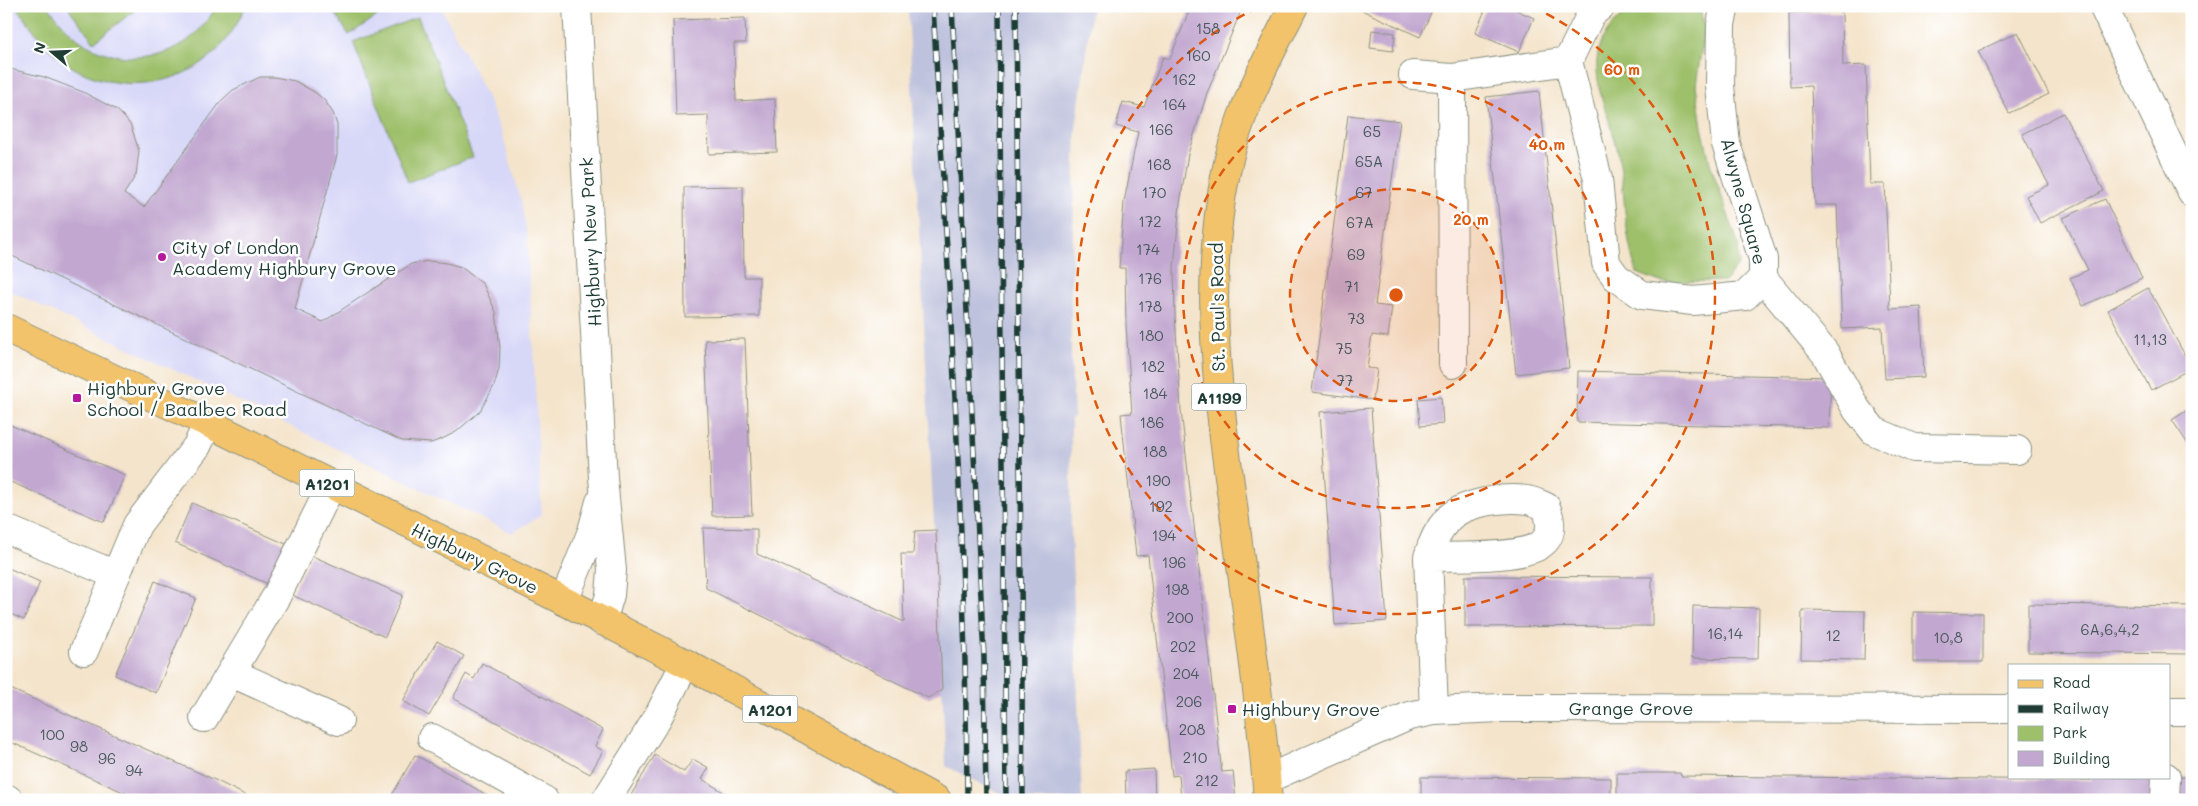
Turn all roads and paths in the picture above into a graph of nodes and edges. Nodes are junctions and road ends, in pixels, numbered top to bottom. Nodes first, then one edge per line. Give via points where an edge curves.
1 (577, 6) edge
2 (1294, 6) edge
3 (1601, 6) edge
4 (1725, 6) edge
5 (2104, 6) edge
6 (1568, 61) junction
7 (1413, 75) dead end
8 (1452, 78) junction
9 (2192, 193) edge
10 (1763, 278) junction
11 (6, 328) edge
12 (1453, 364) dead end
13 (208, 423) junction
14 (2017, 450) dead end
15 (603, 478) junction
16 (331, 486) junction
17 (6, 529) edge
18 (1428, 557) junction
19 (116, 574) junction
20 (564, 601) junction
21 (602, 621) junction
22 (84, 650) dead end
23 (685, 663) junction
24 (232, 673) junction
25 (2008, 709) edge
26 (2170, 710) edge
27 (2192, 711) edge
28 (1434, 712) junction
29 (204, 718) dead end
30 (339, 721) dead end
31 (432, 738) dead end
32 (2166, 778) edge
33 (1267, 789) edge
34 (544, 800) edge
35 (606, 800) edge
36 (937, 800) edge
37 (2165, 800) edge

1 - 15 street, Highbury New Park
2 - 33 main road, St. Paul's Road / A1199 via 1249,97 1226,169 1216,231 1213,301 1219,408 1257,685
3 - 6 street via 1591,14
4 - 10 street, Alwyne Square via 1721,24 1720,86 1726,144 1763,259
5 - 9 street
6 - 8 street
6 - 10 street, Alwyne Square via 1598,179 1606,263 1616,278 1642,295 1693,301 1745,296
7 - 8 street
8 - 12 street
10 - 14 street via 1826,353 1857,410 1874,430 1914,448
11 - 13 main road, Highbury Grove / A1201
13 - 16 main road, Highbury Grove / A1201
13 - 19 street via 197,446 137,525
15 - 20 street, Highbury New Park via 592,531
15 - 21 street, Highbury New Park via 612,570 610,595
16 - 20 main road, Highbury Grove / A1201
16 - 24 street via 277,595
17 - 19 street
18 - 18 street via 1434,538 1448,519 1463,508 1507,492 1546,507 1551,520 1550,532 1541,545 1524,552
18 - 28 street
19 - 22 street
20 - 21 main road, Highbury Grove / A1201
21 - 23 main road, Highbury Grove / A1201
23 - 35 street via 658,718
23 - 36 main road, Highbury Grove / A1201
24 - 29 street
24 - 30 street
25 - 28 street, Grange Grove via 1501,708
26 - 27 street
28 - 33 street, Grange Grove via 1409,716 1386,725
31 - 34 street
32 - 37 street

